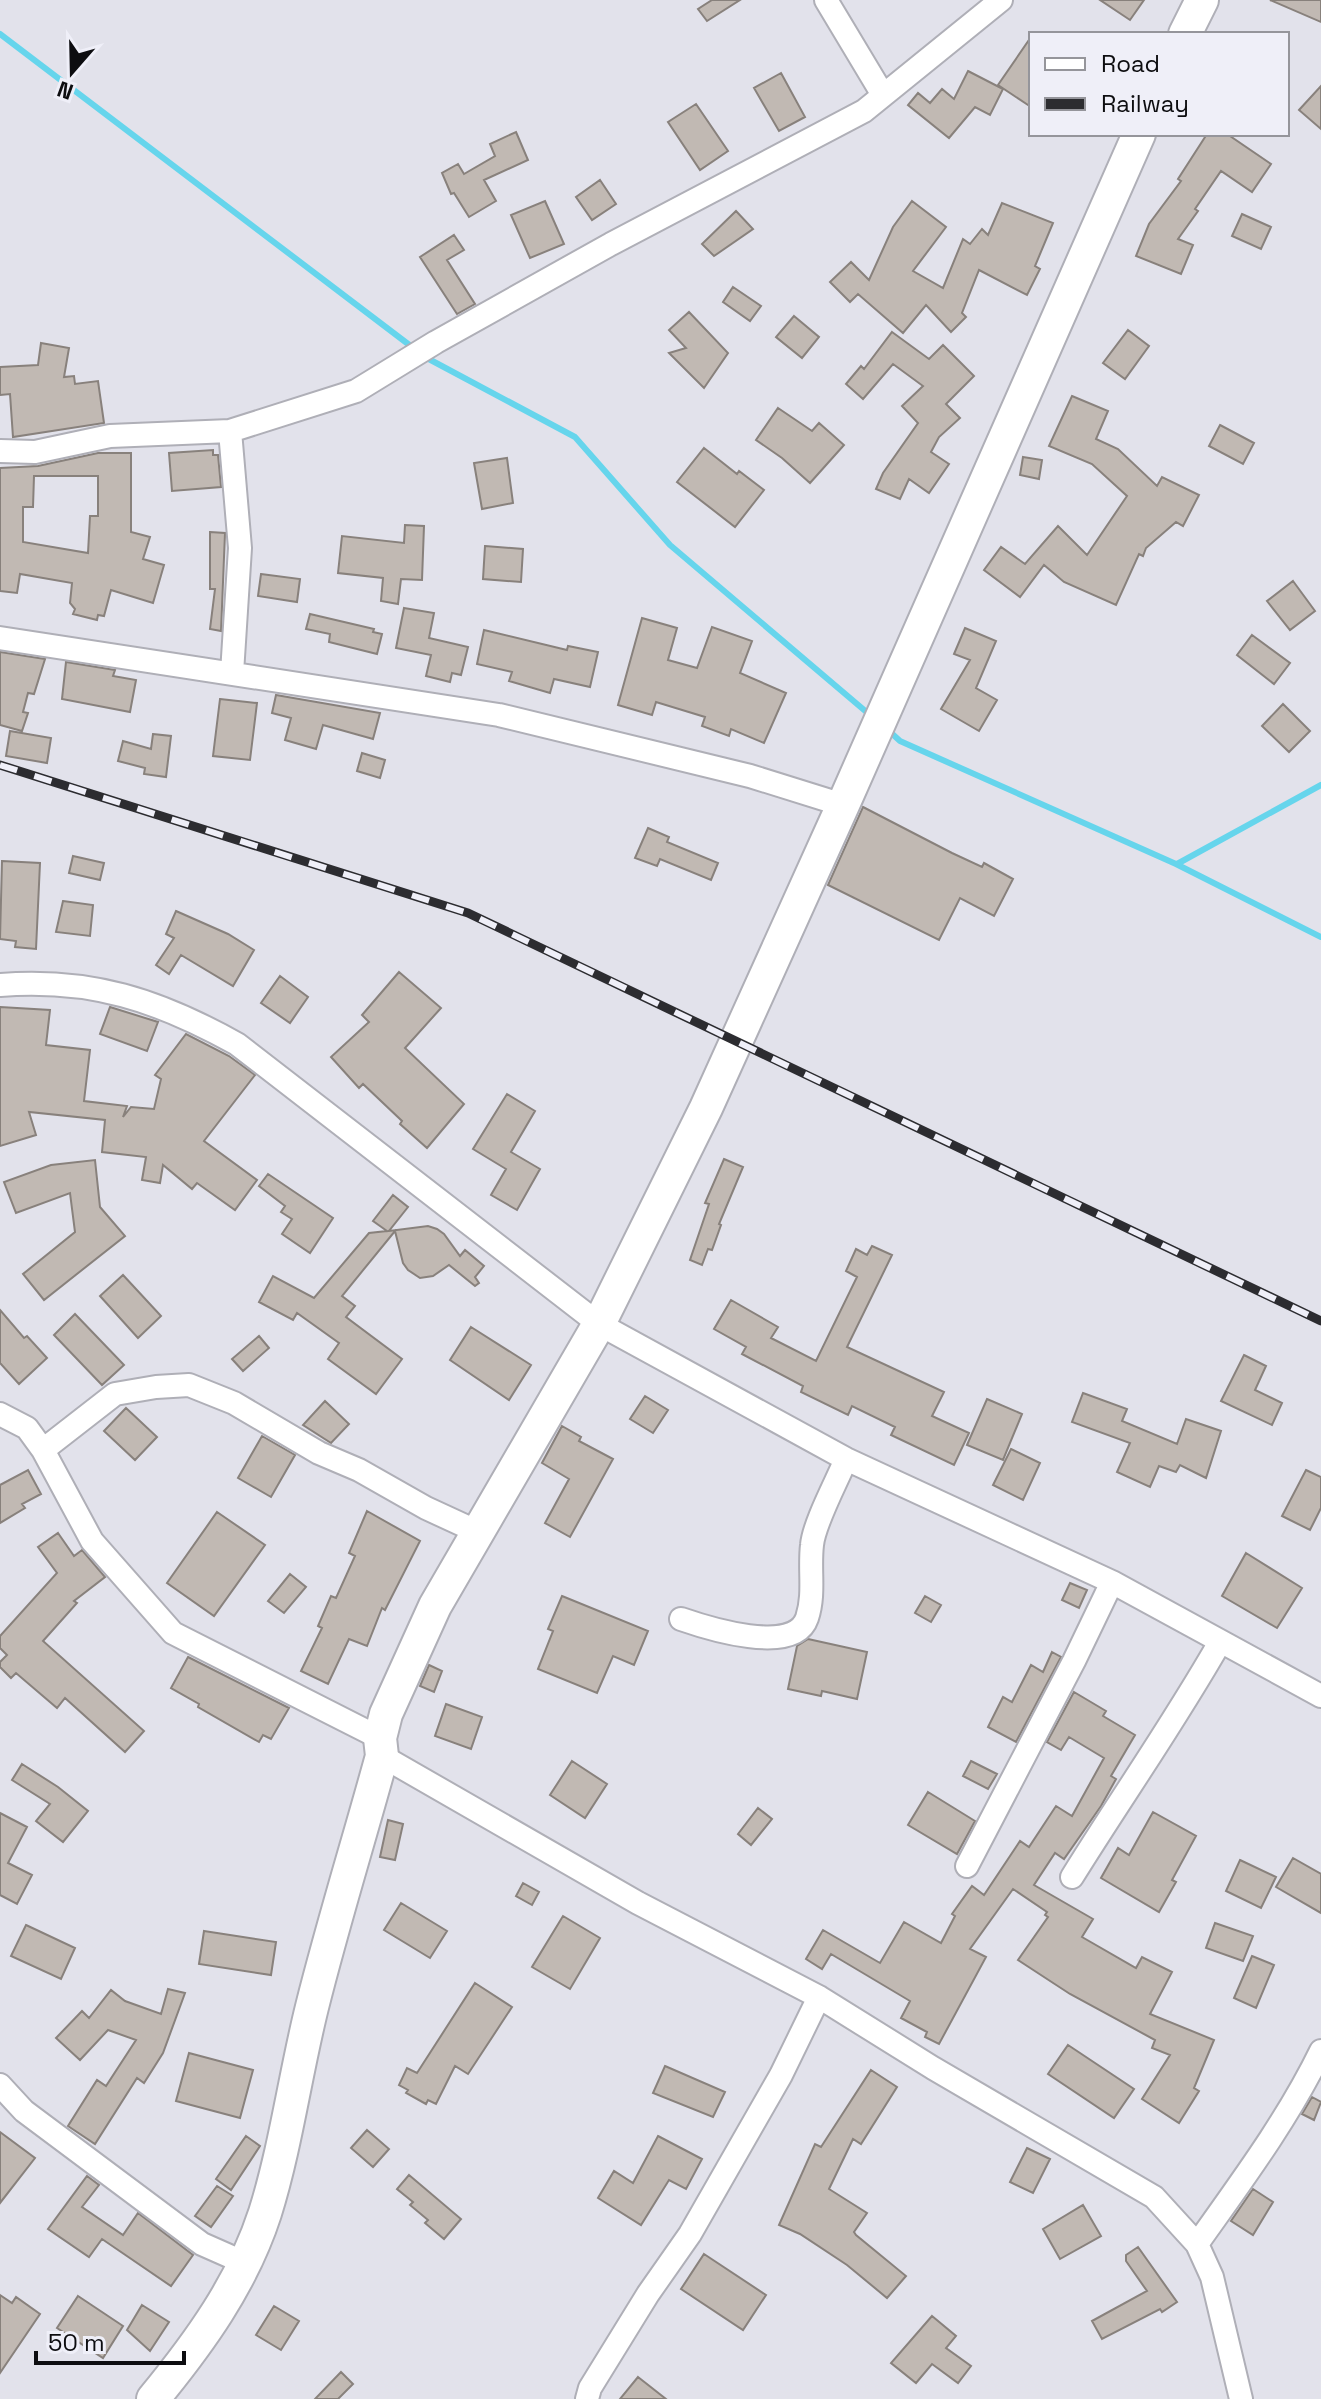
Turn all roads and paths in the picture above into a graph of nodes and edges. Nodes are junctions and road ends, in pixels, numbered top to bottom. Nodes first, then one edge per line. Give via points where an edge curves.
1 (826, 0) edge
2 (1001, 0) edge
3 (1202, 0) edge
4 (1186, 32) edge
5 (883, 95) junction
6 (1138, 136) edge
7 (230, 431) junction
8 (0, 451) edge
9 (0, 638) edge
10 (232, 673) junction
11 (843, 805) junction
12 (0, 985) edge
13 (599, 1324) junction
14 (0, 1414) edge
15 (43, 1450) junction
16 (846, 1459) junction
17 (478, 1532) junction
18 (1112, 1582) junction
19 (681, 1619) dead end
20 (1220, 1642) junction
21 (1321, 1696) edge
22 (381, 1747) junction
23 (967, 1866) dead end
24 (1072, 1877) dead end
25 (819, 1997) junction
26 (1321, 2051) edge
27 (0, 2085) edge
28 (1197, 2244) junction
29 (245, 2263) junction
30 (153, 2399) edge
31 (587, 2399) edge
32 (1241, 2399) edge

1 - 5 street
2 - 5 street
3 - 4 street
5 - 7 street via 864,111 598,251 356,391
6 - 11 street
7 - 8 street via 110,436 35,452
7 - 10 street via 240,548
9 - 10 street
10 - 11 street via 499,715 750,776
11 - 13 street via 706,1108
12 - 13 street via 75,985 134,997 175,1011 237,1044
13 - 16 street
13 - 17 street
14 - 15 street via 27,1428
15 - 17 street via 115,1394 189,1385 234,1403 319,1453
15 - 22 street via 92,1541 173,1633
16 - 18 street
16 - 19 street via 812,1542 812,1599 806,1623 790,1634 759,1638
17 - 22 street via 435,1606 386,1714
18 - 20 street
18 - 23 street
20 - 21 street
20 - 24 street
22 - 25 street via 638,1903
22 - 29 street via 312,2007 265,2214
25 - 28 street via 1154,2197
25 - 31 street via 690,2234
26 - 28 street via 1266,2145
27 - 29 street via 24,2111 202,2244
28 - 32 street via 1212,2277
29 - 30 street via 212,2324

